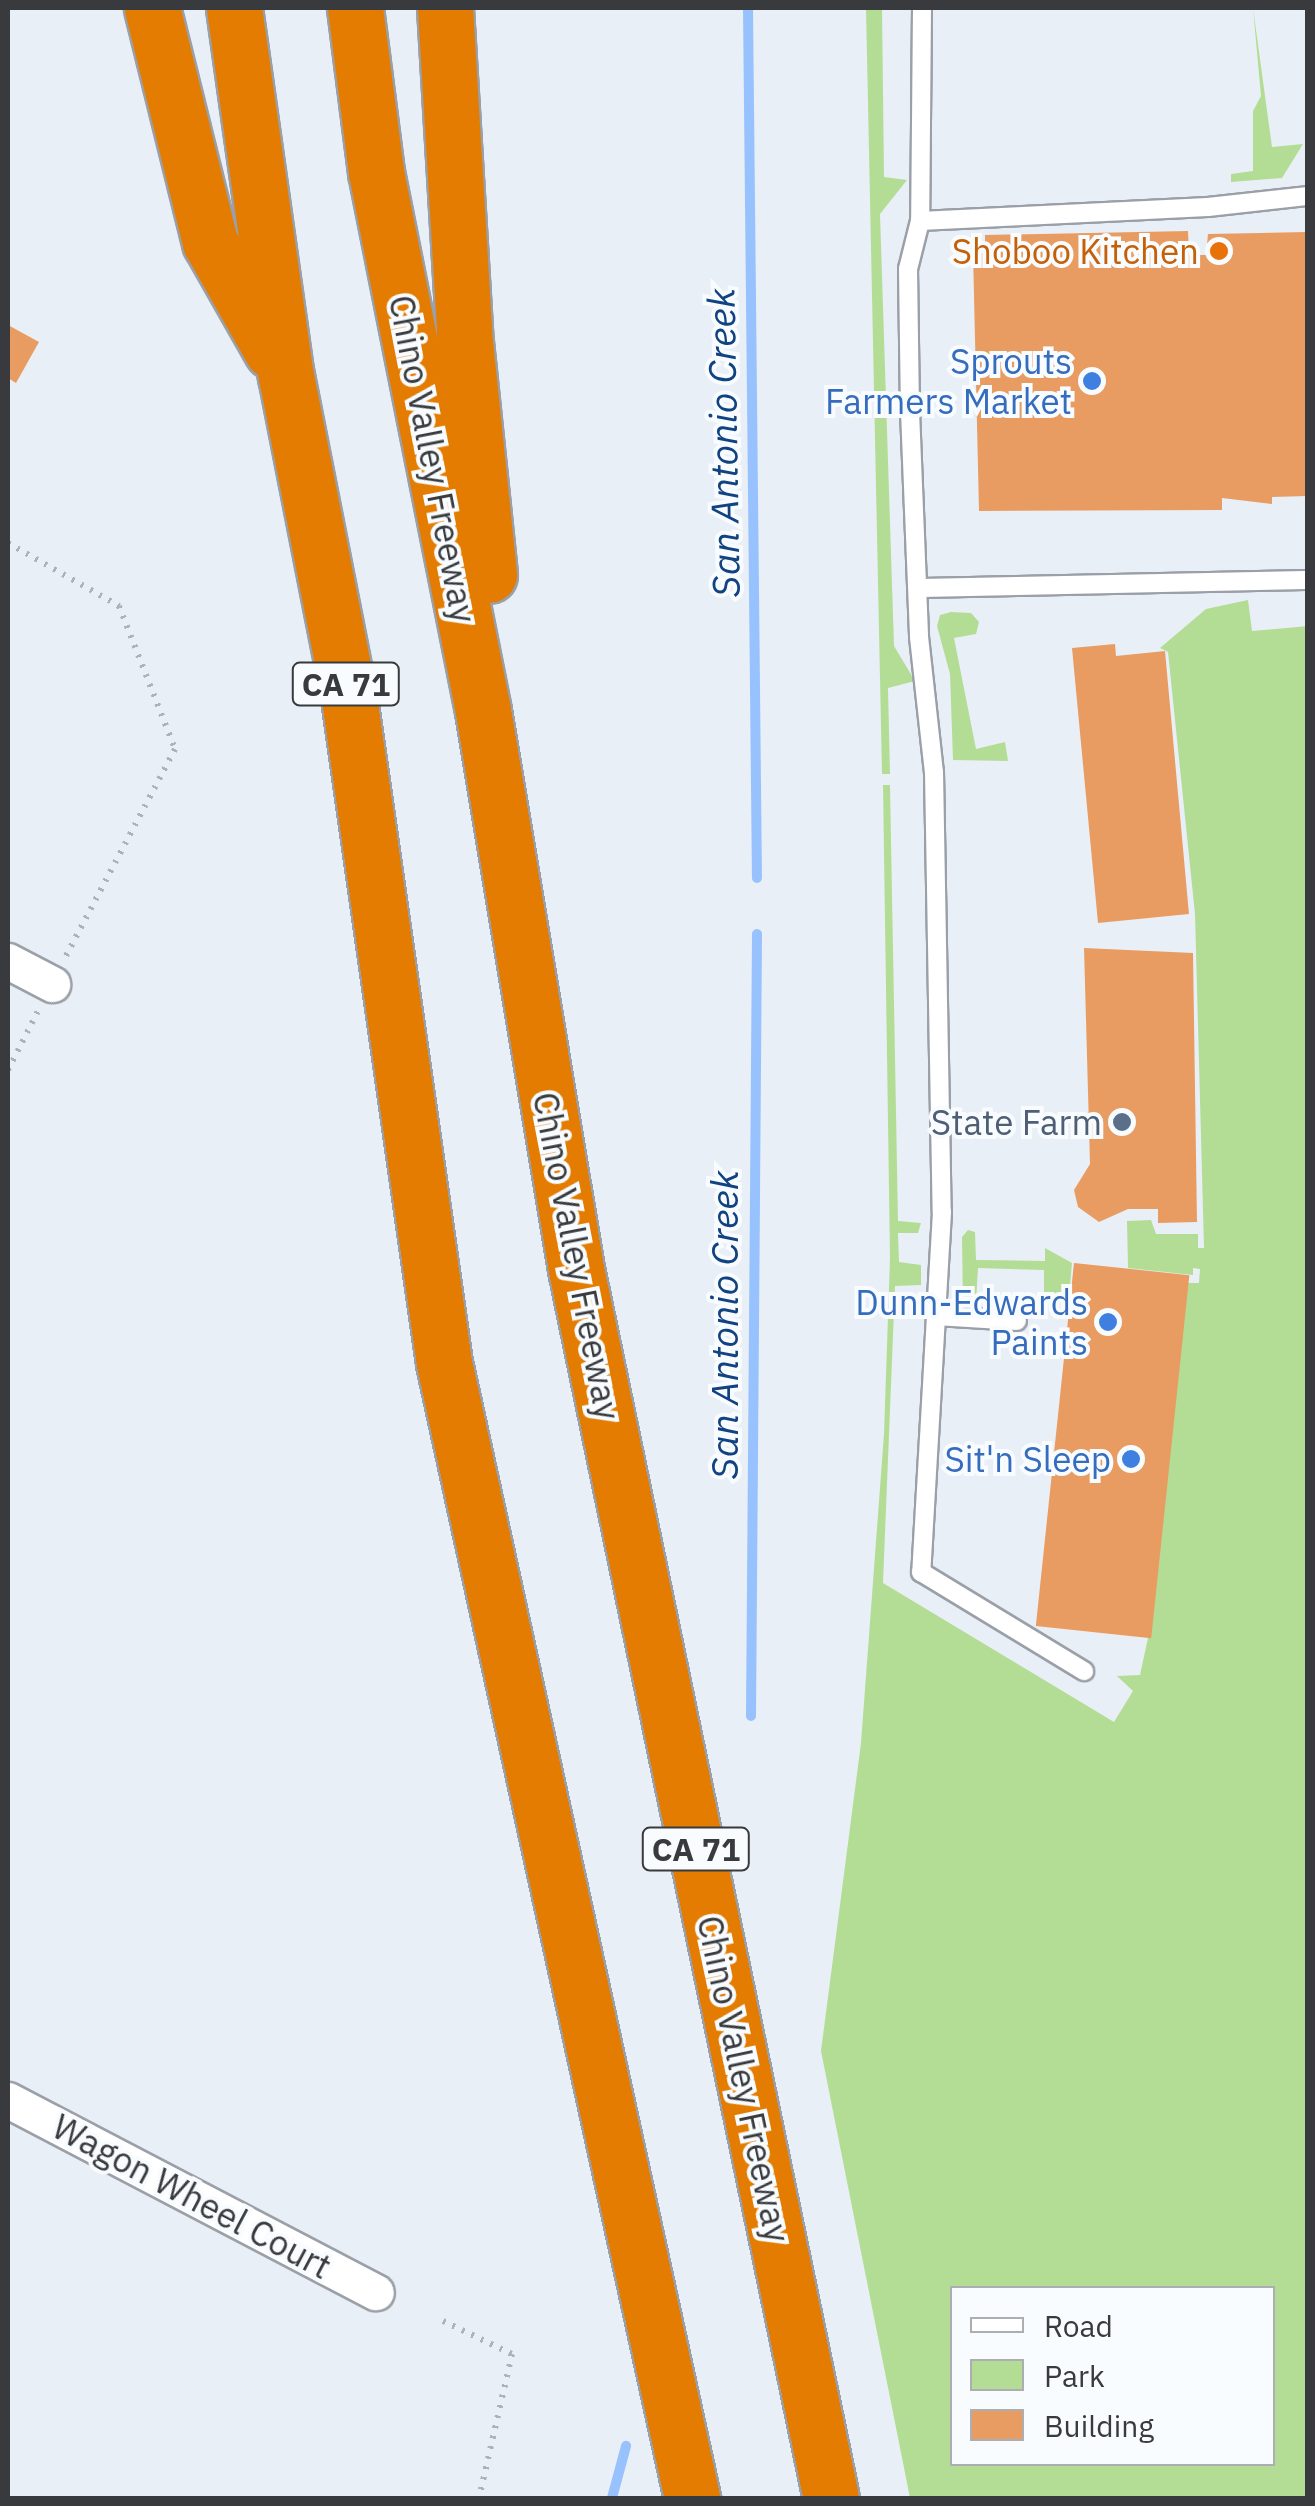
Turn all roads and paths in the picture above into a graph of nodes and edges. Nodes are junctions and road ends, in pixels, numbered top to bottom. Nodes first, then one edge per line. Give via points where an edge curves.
1 (152, 8) edge
2 (234, 8) edge
3 (355, 8) edge
4 (445, 8) edge
5 (922, 8) edge
6 (1308, 196) edge
7 (920, 221) junction
8 (286, 376) junction
9 (8, 543) edge
10 (1308, 580) edge
11 (918, 588) junction
12 (483, 711) junction
13 (8, 961) edge
14 (52, 984) junction
15 (8, 1070) edge
16 (938, 1316) junction
17 (1017, 1321) dead end
18 (1084, 1671) dead end
19 (8, 2100) edge
20 (376, 2292) dead end
21 (443, 2320) dead end
22 (478, 2498) edge
23 (692, 2498) edge
24 (831, 2498) edge

1 - 8 highway via 210,242
2 - 8 highway, CA 71
3 - 12 highway, Chino Valley Freeway / CA 71 via 376,172
4 - 12 highway via 464,332 496,638
5 - 7 lane
6 - 7 lane
7 - 11 lane via 908,270
8 - 23 highway, CA 71 via 349,698 444,1364
9 - 14 path via 119,606 176,750
10 - 11 lane
11 - 16 lane via 931,696 938,897
12 - 24 highway, Chino Valley Freeway / CA 71 via 576,1269
13 - 14 street
14 - 15 path
16 - 17 lane
16 - 18 lane via 922,1572
19 - 20 street, Wagon Wheel Court
21 - 22 path via 512,2354

